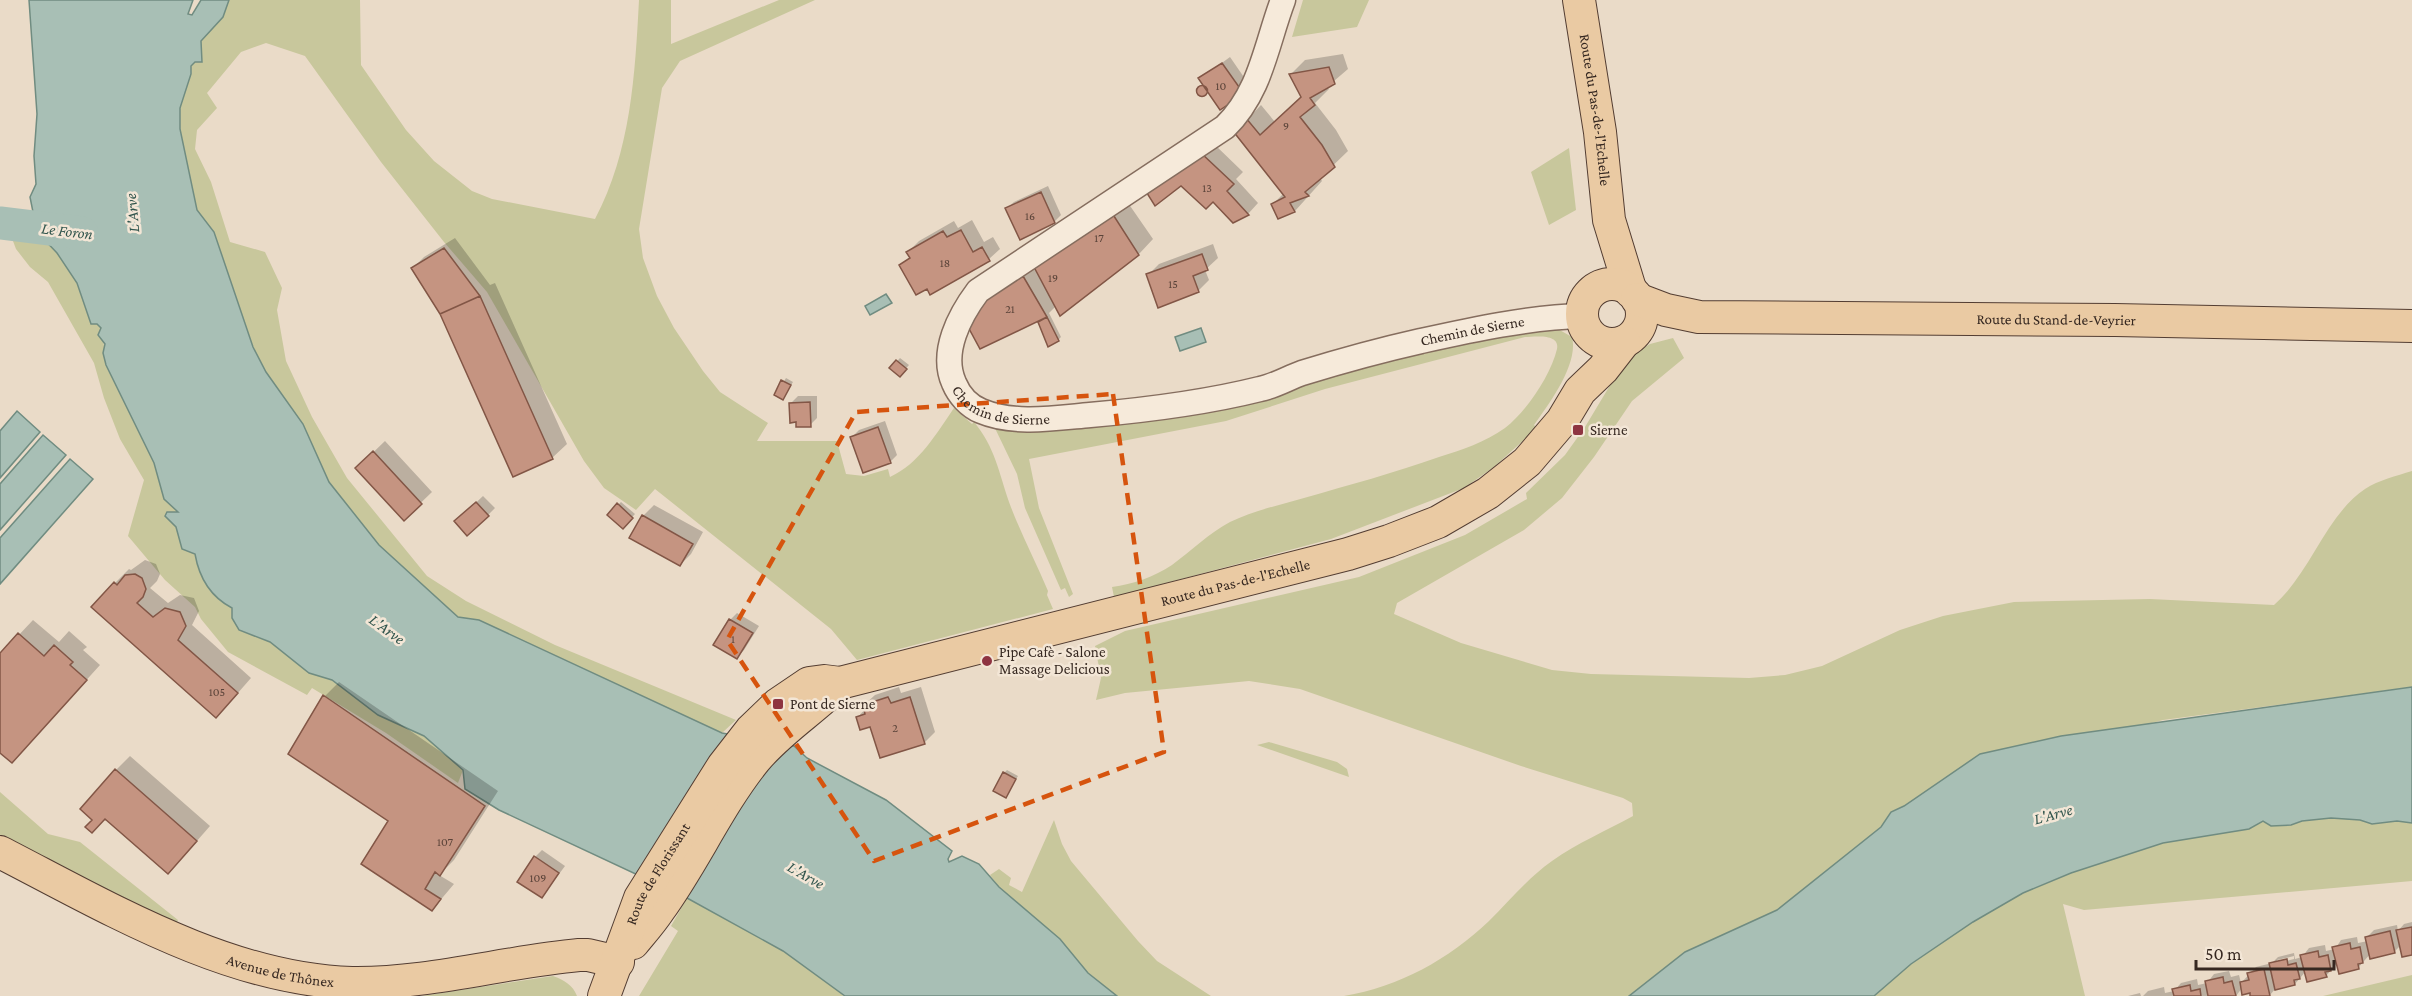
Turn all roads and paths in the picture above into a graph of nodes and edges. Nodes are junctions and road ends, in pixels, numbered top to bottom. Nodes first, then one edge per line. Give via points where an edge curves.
1 (1283, 0) edge
2 (1580, 0) edge
3 (1609, 220) junction
4 (1634, 295) junction
5 (1585, 315) junction
6 (1699, 317) junction
7 (2412, 326) edge
8 (1627, 340) junction
9 (1580, 392) junction
10 (833, 684) junction
11 (707, 790) joint
12 (714, 820) joint
13 (0, 852) edge
14 (650, 904) junction
15 (611, 979) edge
16 (307, 988) edge

1 - 5 street, Chemin de Sierne via 1257,83 1242,109 1225,127 978,291 959,318 951,349 951,377 965,401 980,411 1019,418 1129,411 1264,389 1349,358 1421,341 1488,327
2 - 3 main road, Route du Pas-de-l'Echelle
3 - 4 main road, Route du Pas-de-l'Echelle
3 - 5 main road, Route du Pas-de-l'Echelle
4 - 5 main road via 1624,287 1599,287
4 - 6 main road, Route du Stand-de-Veyrier via 1666,310
4 - 8 main road via 1641,320
5 - 8 main road via 1594,338 1613,344
5 - 9 main road, Route du Pas-de-l'Echelle via 1587,345
6 - 7 main road, Route du Stand-de-Veyrier
6 - 8 main road, Route du Stand-de-Veyrier
8 - 9 main road, Route du Pas-de-l'Echelle
9 - 10 main road, Route du Pas-de-l'Echelle via 1550,437 1510,477 1464,508 1412,532 1296,568
10 - 11 main road, Route du Pas-de-l'Echelle via 809,683 778,704 737,747
10 - 12 main road, Route du Pas-de-l'Echelle via 770,743
11 - 14 main road, Route de Florissant
12 - 14 main road, Route de Florissant
13 - 16 main road, Avenue de Thônex via 138,922
14 - 15 main road, Route de Florissant
15 - 16 main road, Avenue de Thônex via 588,955 429,978

